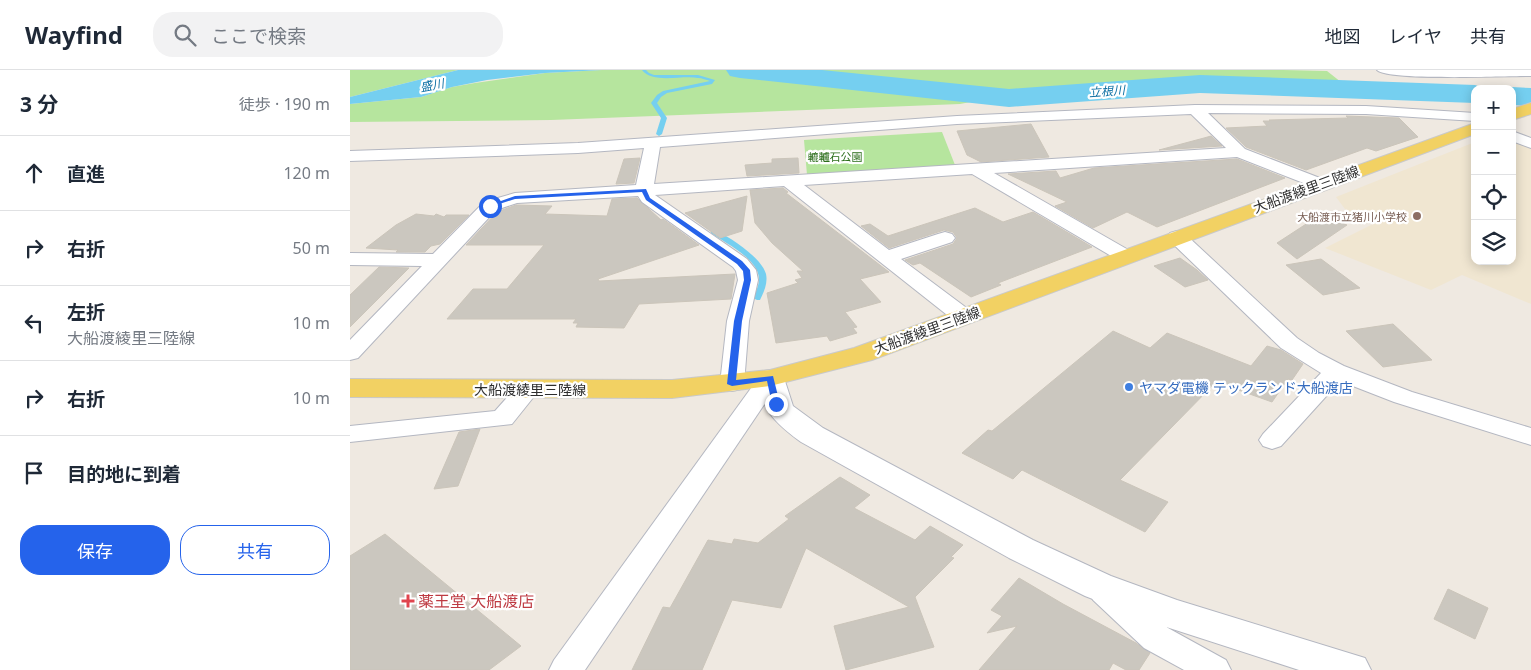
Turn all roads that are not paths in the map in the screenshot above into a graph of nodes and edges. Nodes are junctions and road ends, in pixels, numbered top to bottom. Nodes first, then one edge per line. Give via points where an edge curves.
1 (1384, 70) edge
2 (1531, 72) edge
3 (1195, 108) junction
4 (1531, 108) edge
5 (1516, 113) edge
6 (1471, 117) edge
7 (1471, 129) edge
8 (1516, 137) edge
9 (1531, 143) edge
10 (653, 144) junction
11 (1239, 152) junction
12 (350, 156) edge
13 (974, 168) junction
14 (787, 180) junction
15 (1319, 184) junction
16 (644, 190) junction
17 (1177, 237) junction
18 (945, 238) dead end
19 (1125, 256) junction
20 (886, 257) junction
21 (350, 259) edge
22 (437, 260) junction
23 (964, 317) junction
24 (350, 353) edge
25 (1336, 371) junction
26 (770, 378) junction
27 (732, 384) junction
28 (350, 388) edge
29 (528, 389) junction
30 (350, 434) edge
31 (1531, 437) edge
32 (1272, 440) dead end
33 (1098, 586) junction
34 (566, 670) edge
35 (1214, 670) edge
36 (1351, 670) edge

1 - 2 street via 1417,73
3 - 6 street via 1366,110
3 - 10 street via 957,120
3 - 11 street
4 - 5 main road
7 - 15 main road, 大船渡綾里三陸線
8 - 9 street
10 - 12 street
10 - 16 street
11 - 13 street
11 - 15 street
13 - 14 street
13 - 19 street
14 - 16 street
14 - 20 street
15 - 17 main road, 大船渡綾里三陸線
16 - 22 street via 502,200 490,206
16 - 27 street via 648,198 746,270 748,280 738,321
17 - 19 main road, 大船渡綾里三陸線
17 - 25 street via 1290,343
18 - 20 street
19 - 23 main road, 大船渡綾里三陸線
20 - 23 street
21 - 22 street
22 - 24 street
23 - 26 main road, 大船渡綾里三陸線 via 863,354
25 - 31 street via 1403,397
25 - 32 street
26 - 27 main road, 大船渡綾里三陸線
26 - 33 street via 776,404 786,417 812,435 1021,549
26 - 34 street
27 - 29 main road, 大船渡綾里三陸線 via 672,390
28 - 29 main road, 大船渡綾里三陸線
29 - 30 street via 503,418
33 - 35 street via 1156,638
33 - 36 street via 1170,613

